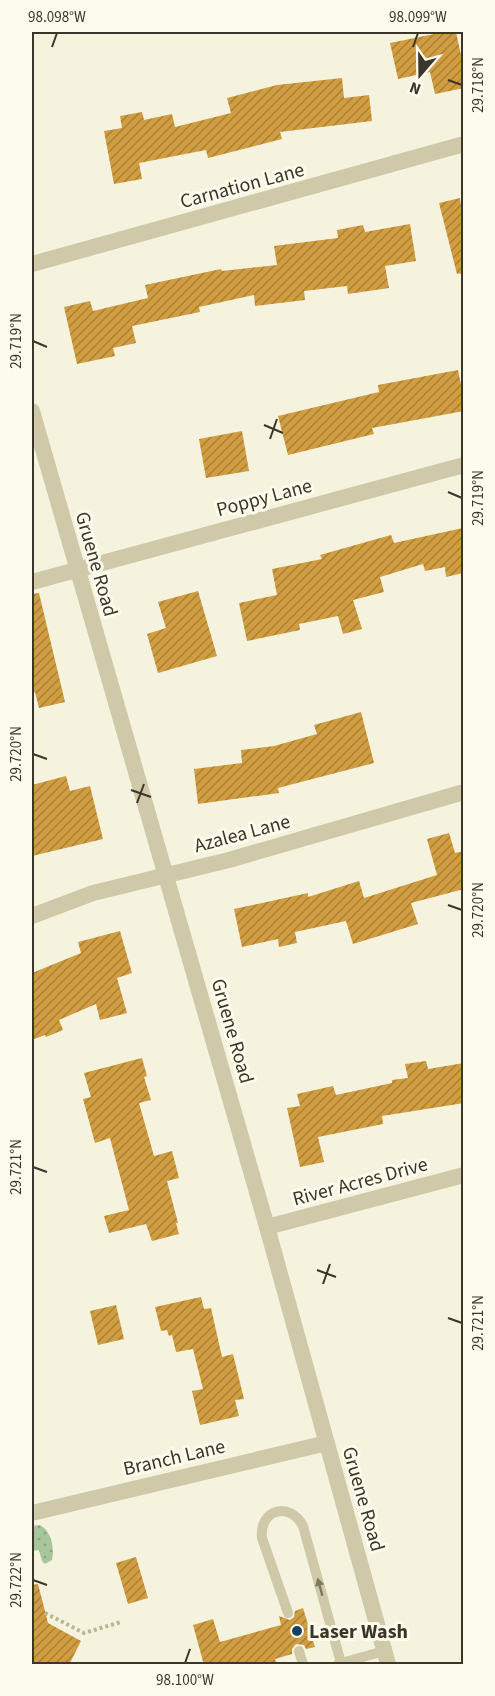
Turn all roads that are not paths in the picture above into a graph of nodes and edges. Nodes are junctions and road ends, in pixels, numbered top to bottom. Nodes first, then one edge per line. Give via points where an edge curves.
1 (464, 144) edge
2 (32, 264) edge
3 (32, 411) edge
4 (464, 465) edge
5 (76, 569) junction
6 (32, 582) edge
7 (464, 792) edge
8 (166, 875) junction
9 (32, 916) edge
10 (464, 1175) edge
11 (267, 1227) junction
12 (327, 1443) junction
13 (32, 1513) edge
14 (288, 1613) dead end
15 (299, 1652) dead end
16 (386, 1658) edge
17 (339, 1664) edge
18 (303, 1665) edge

1 - 2 street, Carnation Lane
3 - 5 street, Gruene Road
4 - 5 street, Poppy Lane
5 - 6 street, Poppy Lane
5 - 8 street, Gruene Road
7 - 8 street, Azalea Lane
8 - 9 street, Azalea Lane via 93,893
8 - 11 street, Gruene Road
10 - 11 street, River Acres Drive
11 - 12 street, Gruene Road
12 - 13 street, Branch Lane
12 - 16 street, Gruene Road
17 -> 14 lane via 303,1526 285,1511 269,1515 261,1529
15 - 18 lane
16 - 17 lane

